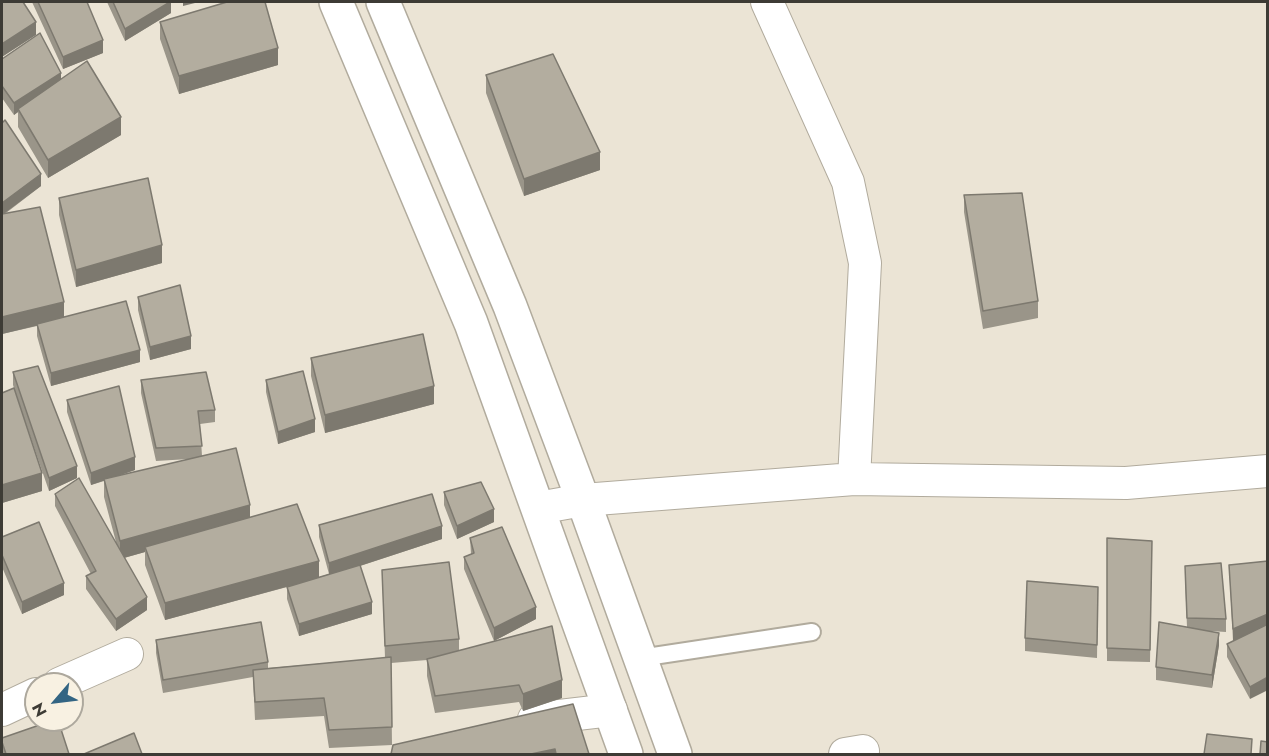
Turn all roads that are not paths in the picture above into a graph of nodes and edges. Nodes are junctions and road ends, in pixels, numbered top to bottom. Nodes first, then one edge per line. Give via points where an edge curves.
1 (336, 2) edge
2 (383, 2) edge
3 (767, 2) edge
4 (1268, 471) edge
5 (854, 479) junction
6 (583, 500) junction
7 (538, 508) junction
8 (812, 632) dead end
9 (127, 654) dead end
10 (640, 658) junction
11 (84, 673) edge
12 (24, 700) edge
13 (2, 710) edge
14 (610, 710) junction
15 (510, 722) edge
16 (626, 754) edge
17 (675, 754) edge

1 - 7 main road via 471,323
2 - 6 main road via 510,306
3 - 5 street via 848,182 865,263
4 - 5 street via 1126,483
5 - 6 street
6 - 7 street
6 - 10 main road
7 - 14 main road
8 - 10 lane
9 - 11 street
10 - 17 main road
12 - 13 street
14 - 15 street
14 - 16 main road

